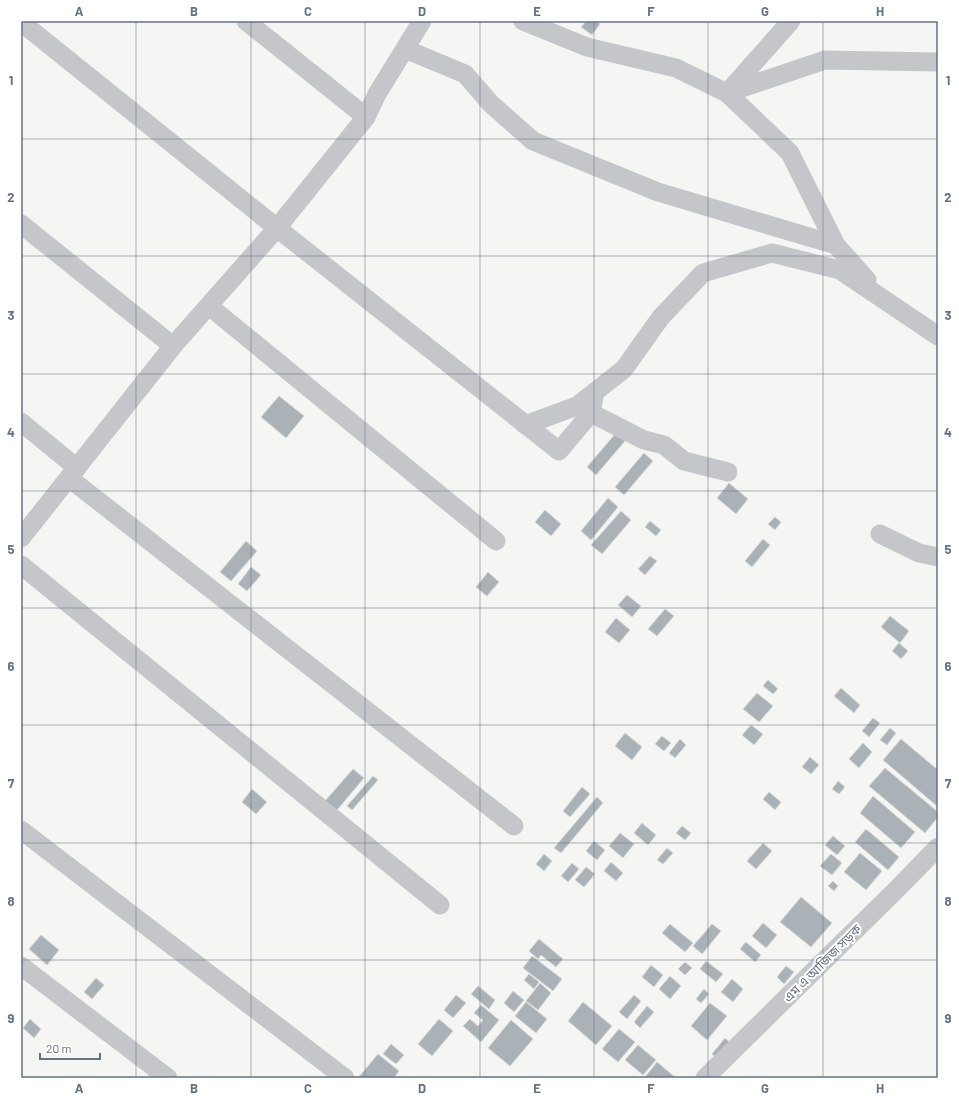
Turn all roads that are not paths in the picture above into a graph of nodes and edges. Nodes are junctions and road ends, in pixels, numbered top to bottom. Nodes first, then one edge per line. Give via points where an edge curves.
1 (246, 21) edge
2 (422, 21) edge
3 (523, 21) edge
4 (791, 21) edge
5 (21, 22) edge
6 (405, 49) junction
7 (938, 62) edge
8 (728, 93) junction
9 (366, 117) junction
10 (21, 224) edge
11 (277, 228) junction
12 (836, 245) junction
13 (884, 300) junction
14 (209, 306) junction
15 (938, 336) edge
16 (173, 346) junction
17 (595, 392) junction
18 (591, 413) junction
19 (21, 422) edge
20 (525, 425) junction
21 (728, 472) dead end
22 (73, 473) junction
23 (880, 534) dead end
24 (21, 538) edge
25 (496, 541) dead end
26 (938, 557) edge
27 (21, 565) edge
28 (514, 826) dead end
29 (21, 830) edge
30 (938, 847) edge
31 (440, 905) dead end
32 (21, 966) edge
33 (168, 1078) edge
34 (345, 1078) edge
35 (705, 1078) edge

1 - 9 street
2 - 6 street
3 - 8 street via 587,47 676,68
4 - 8 street
5 - 11 street
6 - 9 street
6 - 12 street via 465,74 491,104 533,141 658,192
7 - 8 street via 825,60
8 - 12 street via 790,153
9 - 11 street
10 - 16 street
11 - 14 street
11 - 20 street
12 - 13 street
13 - 15 street
13 - 17 street via 840,270 772,253 703,273 661,317 624,369
14 - 16 street
14 - 25 street
16 - 22 street
17 - 18 street
17 - 20 street via 577,406
18 - 20 street via 559,452
18 - 21 street via 644,440 664,446 684,461
19 - 22 street
22 - 24 street
22 - 28 street
23 - 26 street via 919,553
27 - 31 street
29 - 34 street
30 - 35 street, এম এ আজিজ সড়ক
32 - 33 street

